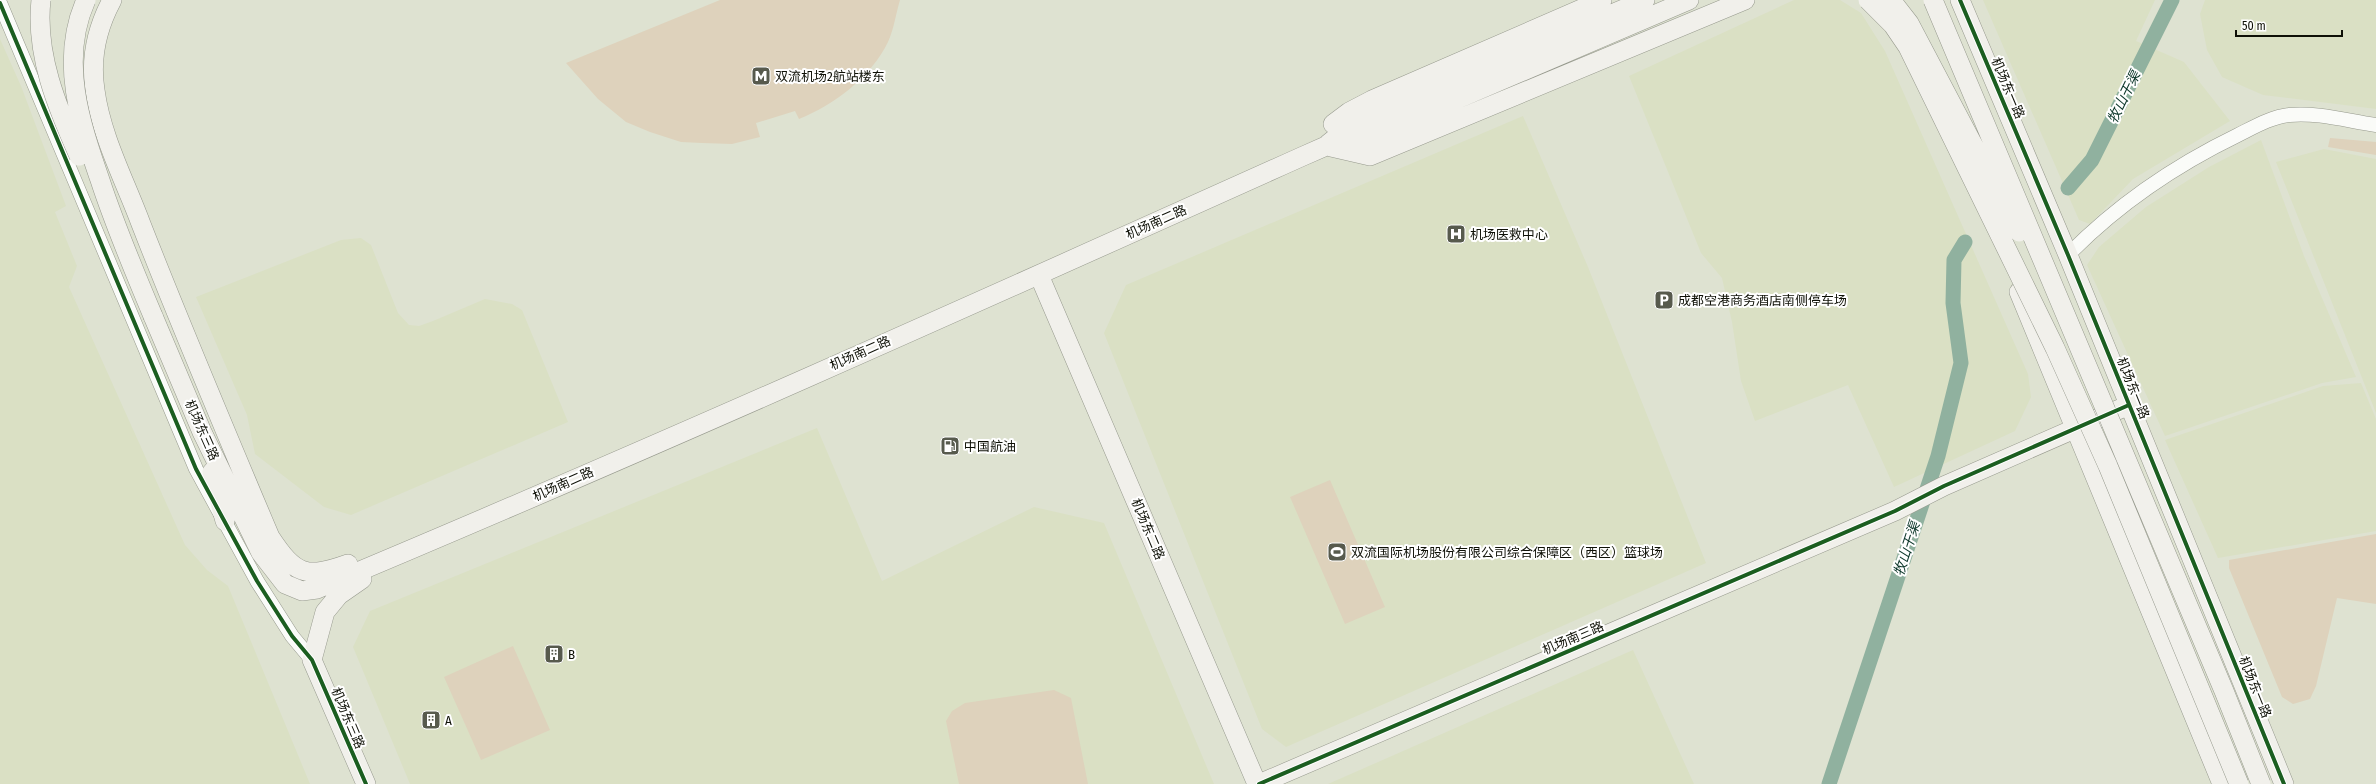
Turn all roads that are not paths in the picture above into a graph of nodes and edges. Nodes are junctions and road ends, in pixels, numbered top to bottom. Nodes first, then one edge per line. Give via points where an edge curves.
1 (41, 0) edge
2 (86, 0) edge
3 (112, 0) edge
4 (1602, 0) edge
5 (1645, 0) edge
6 (1689, 0) edge
7 (1745, 0) edge
8 (1868, 0) edge
9 (1891, 0) edge
10 (1901, 0) edge
11 (1932, 0) edge
12 (1960, 0) edge
13 (0, 3) edge
14 (2376, 125) edge
15 (1367, 128) junction
16 (1326, 146) junction
17 (124, 249) junction
18 (2068, 255) junction
19 (1039, 275) junction
20 (2079, 346) junction
21 (2129, 405) junction
22 (2075, 430) junction
23 (202, 432) junction
24 (225, 521) junction
25 (393, 558) junction
26 (2201, 581) junction
27 (312, 660) junction
28 (366, 784) edge
29 (1258, 784) edge
30 (2222, 784) edge
31 (2240, 784) edge
32 (2261, 784) edge
33 (2284, 784) edge
34 (2297, 784) edge

1 - 17 street, bridge via 41,42 49,78 75,146
2 - 17 street, bridge via 76,38 74,88 84,132
3 - 25 street via 101,23 95,50 95,90 100,115 175,312 270,537 292,564 312,574 359,561
4 - 16 street via 1349,112 1332,124
5 - 15 street
6 - 15 street
7 - 16 street via 1370,156
8 - 31 street, bridge via 1893,25 1911,54 2055,348 2111,473
9 - 20 street, bridge via 1909,23 1925,51
10 - 22 street
11 - 20 street, bridge
12 - 18 street, 机场东一路
13 - 24 street via 196,469
14 - 18 street via 2301,114 2273,119 2206,150 2136,194 2106,218
15 - 16 street, 机场南二路
16 - 19 street, 机场南二路
17 - 23 street, 机场东三路, bridge
18 - 21 street, 机场东一路
19 - 25 street, 机场南二路
19 - 29 street, 机场东二路
20 - 32 street, bridge
21 - 22 street, 机场南三路
21 - 26 street, 机场东一路
22 - 29 street, 机场南三路 via 1944,486 1895,511
22 - 30 street
23 - 24 street
23 - 25 street, 机场东三路 via 261,553 285,584 302,591 316,589
24 - 27 street via 257,581 292,636
25 - 27 street via 339,595 324,612
26 - 33 street, 机场东一路
26 - 34 street via 2231,633
27 - 28 street, 机场东三路

